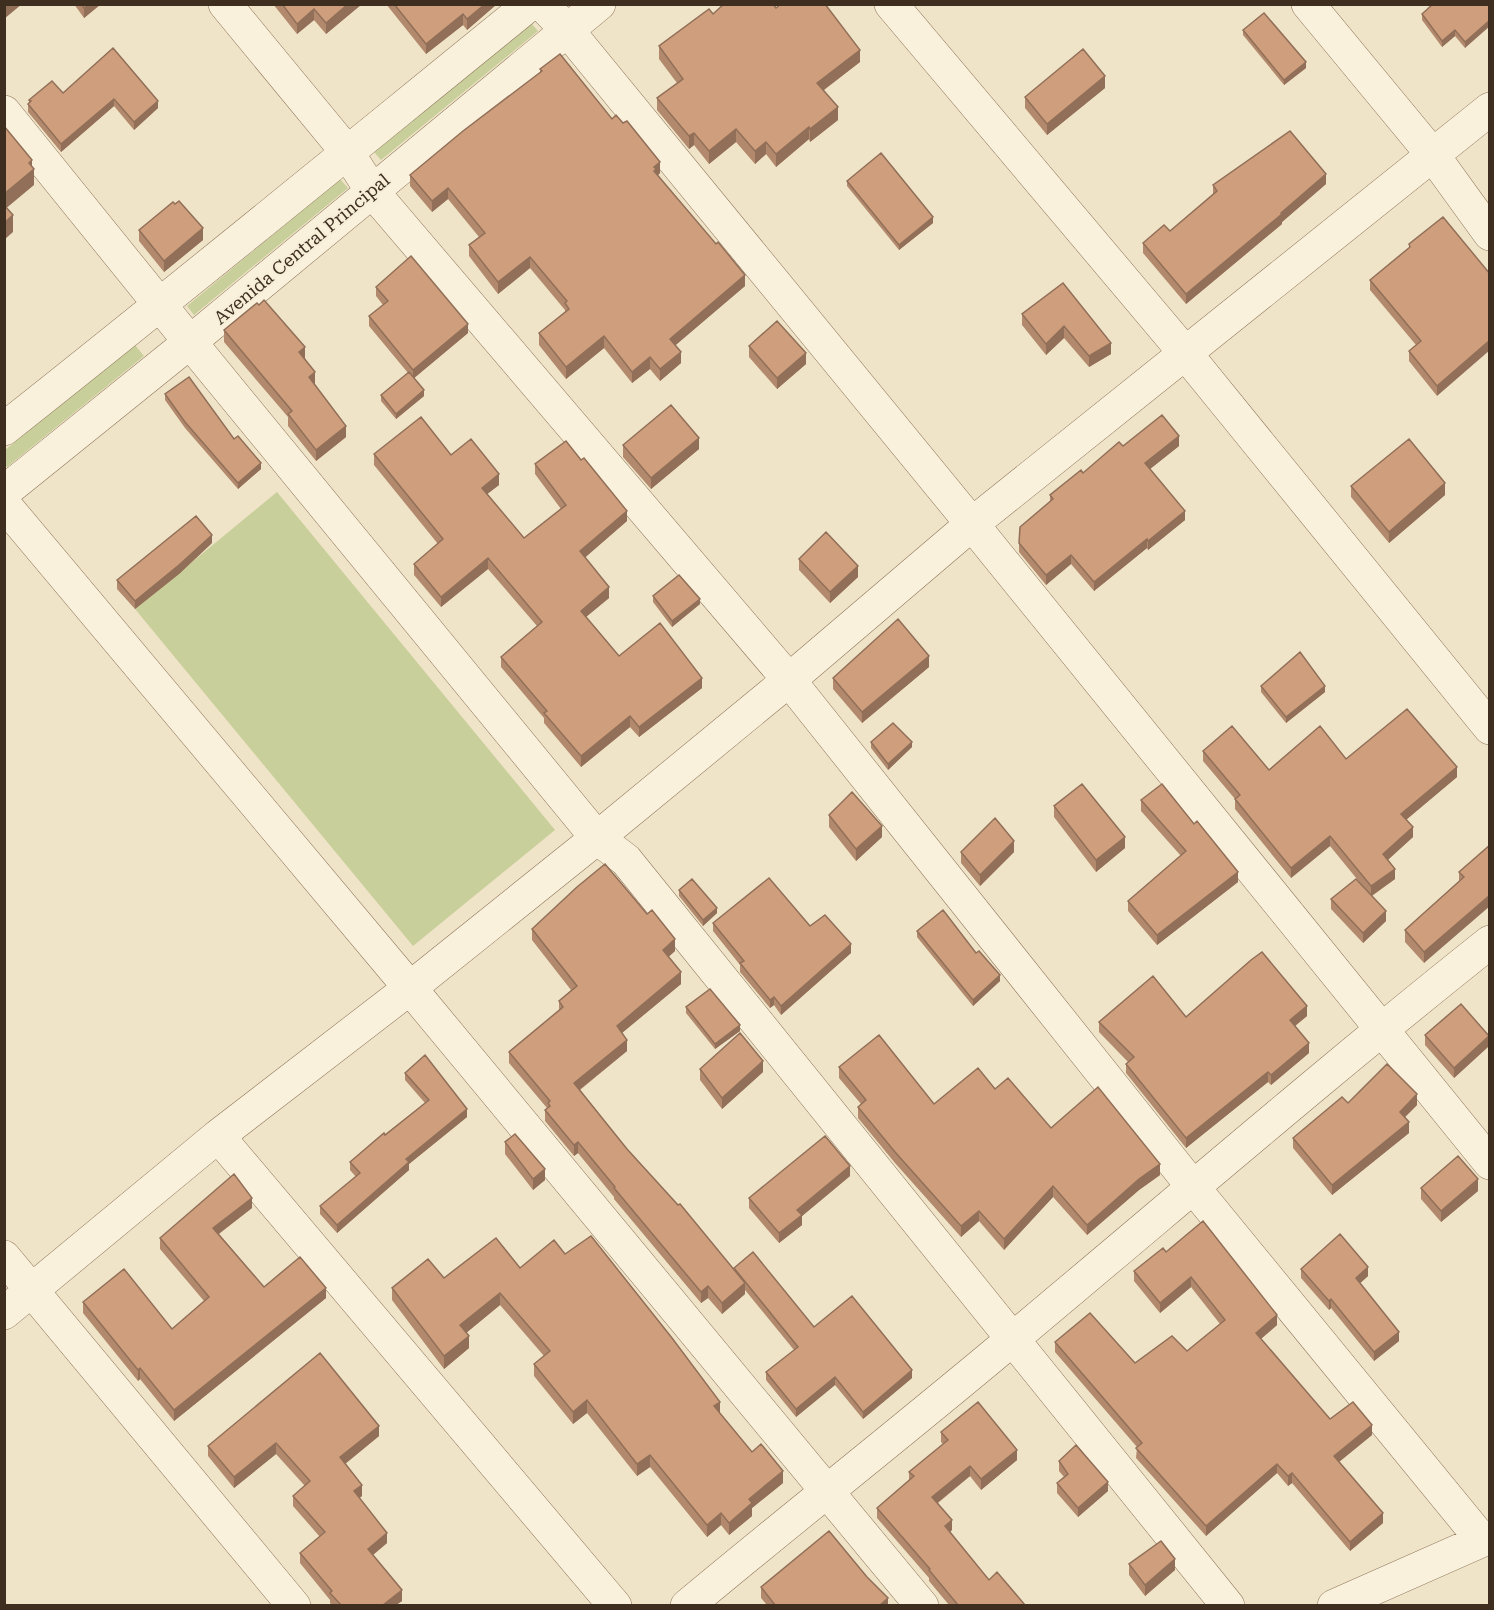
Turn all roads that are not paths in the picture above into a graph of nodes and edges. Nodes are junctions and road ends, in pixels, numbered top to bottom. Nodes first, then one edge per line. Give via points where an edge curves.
1 (225, 4) edge
2 (531, 4) edge
3 (542, 4) edge
4 (599, 4) edge
5 (891, 4) edge
6 (1308, 4) edge
7 (568, 31) junction
8 (1490, 109) edge
9 (4, 112) edge
10 (346, 152) junction
11 (1432, 154) junction
12 (372, 191) junction
13 (1490, 234) edge
14 (161, 305) junction
15 (190, 342) junction
16 (1186, 354) junction
17 (4, 429) edge
18 (4, 492) edge
19 (4, 504) edge
20 (972, 524) junction
21 (789, 680) junction
22 (1490, 728) edge
23 (597, 838) junction
24 (1490, 942) edge
25 (410, 988) junction
26 (1380, 1029) junction
27 (218, 1136) junction
28 (1490, 1163) edge
29 (1193, 1187) junction
30 (4, 1257) edge
31 (32, 1290) junction
32 (4, 1313) edge
33 (1014, 1339) junction
34 (826, 1490) junction
35 (1486, 1539) edge
36 (294, 1605) edge
37 (615, 1605) edge
38 (687, 1605) edge
39 (922, 1605) edge
40 (1228, 1605) edge
41 (1334, 1605) edge

1 - 10 street
2 - 10 street
3 - 7 street
4 - 7 street, Avenida Central Principal
5 - 16 street
6 - 11 street
7 - 12 street, Avenida Central Principal
7 - 20 street
8 - 11 street
9 - 14 street
10 - 12 street
10 - 14 street
11 - 13 street
11 - 16 street
12 - 15 street, Avenida Central Principal
12 - 21 street
14 - 15 street
14 - 17 street
15 - 18 street, Avenida Central Principal
15 - 23 street
16 - 20 street
16 - 22 street
19 - 25 street
20 - 21 street
20 - 26 street
21 - 23 street
21 - 29 street
23 - 25 street
23 - 33 street via 626,860
24 - 26 street
25 - 27 street
25 - 34 street
26 - 28 street
26 - 29 street
27 - 31 street
27 - 37 street
29 - 33 street
29 - 35 street
30 - 31 street
31 - 32 street
31 - 36 street
33 - 34 street
33 - 40 street
34 - 38 street
34 - 39 street
35 - 41 street

